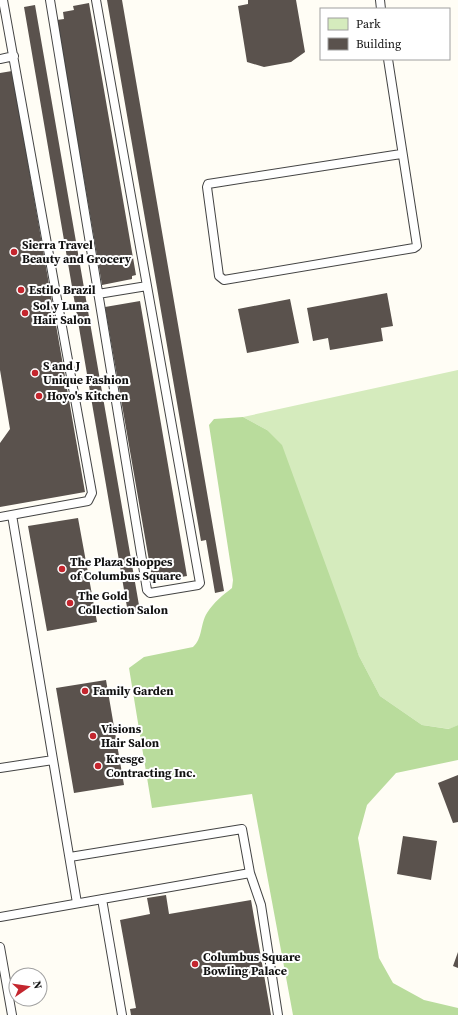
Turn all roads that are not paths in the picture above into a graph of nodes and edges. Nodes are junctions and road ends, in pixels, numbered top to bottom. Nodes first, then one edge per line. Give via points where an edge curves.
1 (3, 0) edge
2 (50, 0) edge
3 (96, 0) edge
4 (14, 56) junction
5 (0, 58) edge
6 (388, 60) edge
7 (401, 154) junction
8 (147, 286) junction
9 (98, 294) junction
10 (12, 515) junction
11 (0, 517) edge
12 (54, 760) junction
13 (0, 768) edge
14 (70, 857) junction
15 (250, 873) junction
16 (102, 899) junction
17 (77, 903) junction
18 (0, 917) edge
19 (0, 947) edge
20 (12, 1015) edge
21 (122, 1015) edge
22 (278, 1015) edge

1 - 4 lane
2 - 9 lane
3 - 8 lane
4 - 5 lane
4 - 10 lane via 92,493 88,500
6 - 7 lane
7 - 7 lane via 417,243 414,248 224,280 219,276 208,184
8 - 9 lane
8 - 9 lane via 200,583 150,593 147,590
10 - 11 lane
10 - 12 lane
12 - 13 lane
12 - 14 lane
14 - 15 lane via 242,829
14 - 17 lane
15 - 16 lane
15 - 22 lane via 261,905
16 - 17 lane
16 - 21 lane
17 - 18 lane
19 - 20 lane

